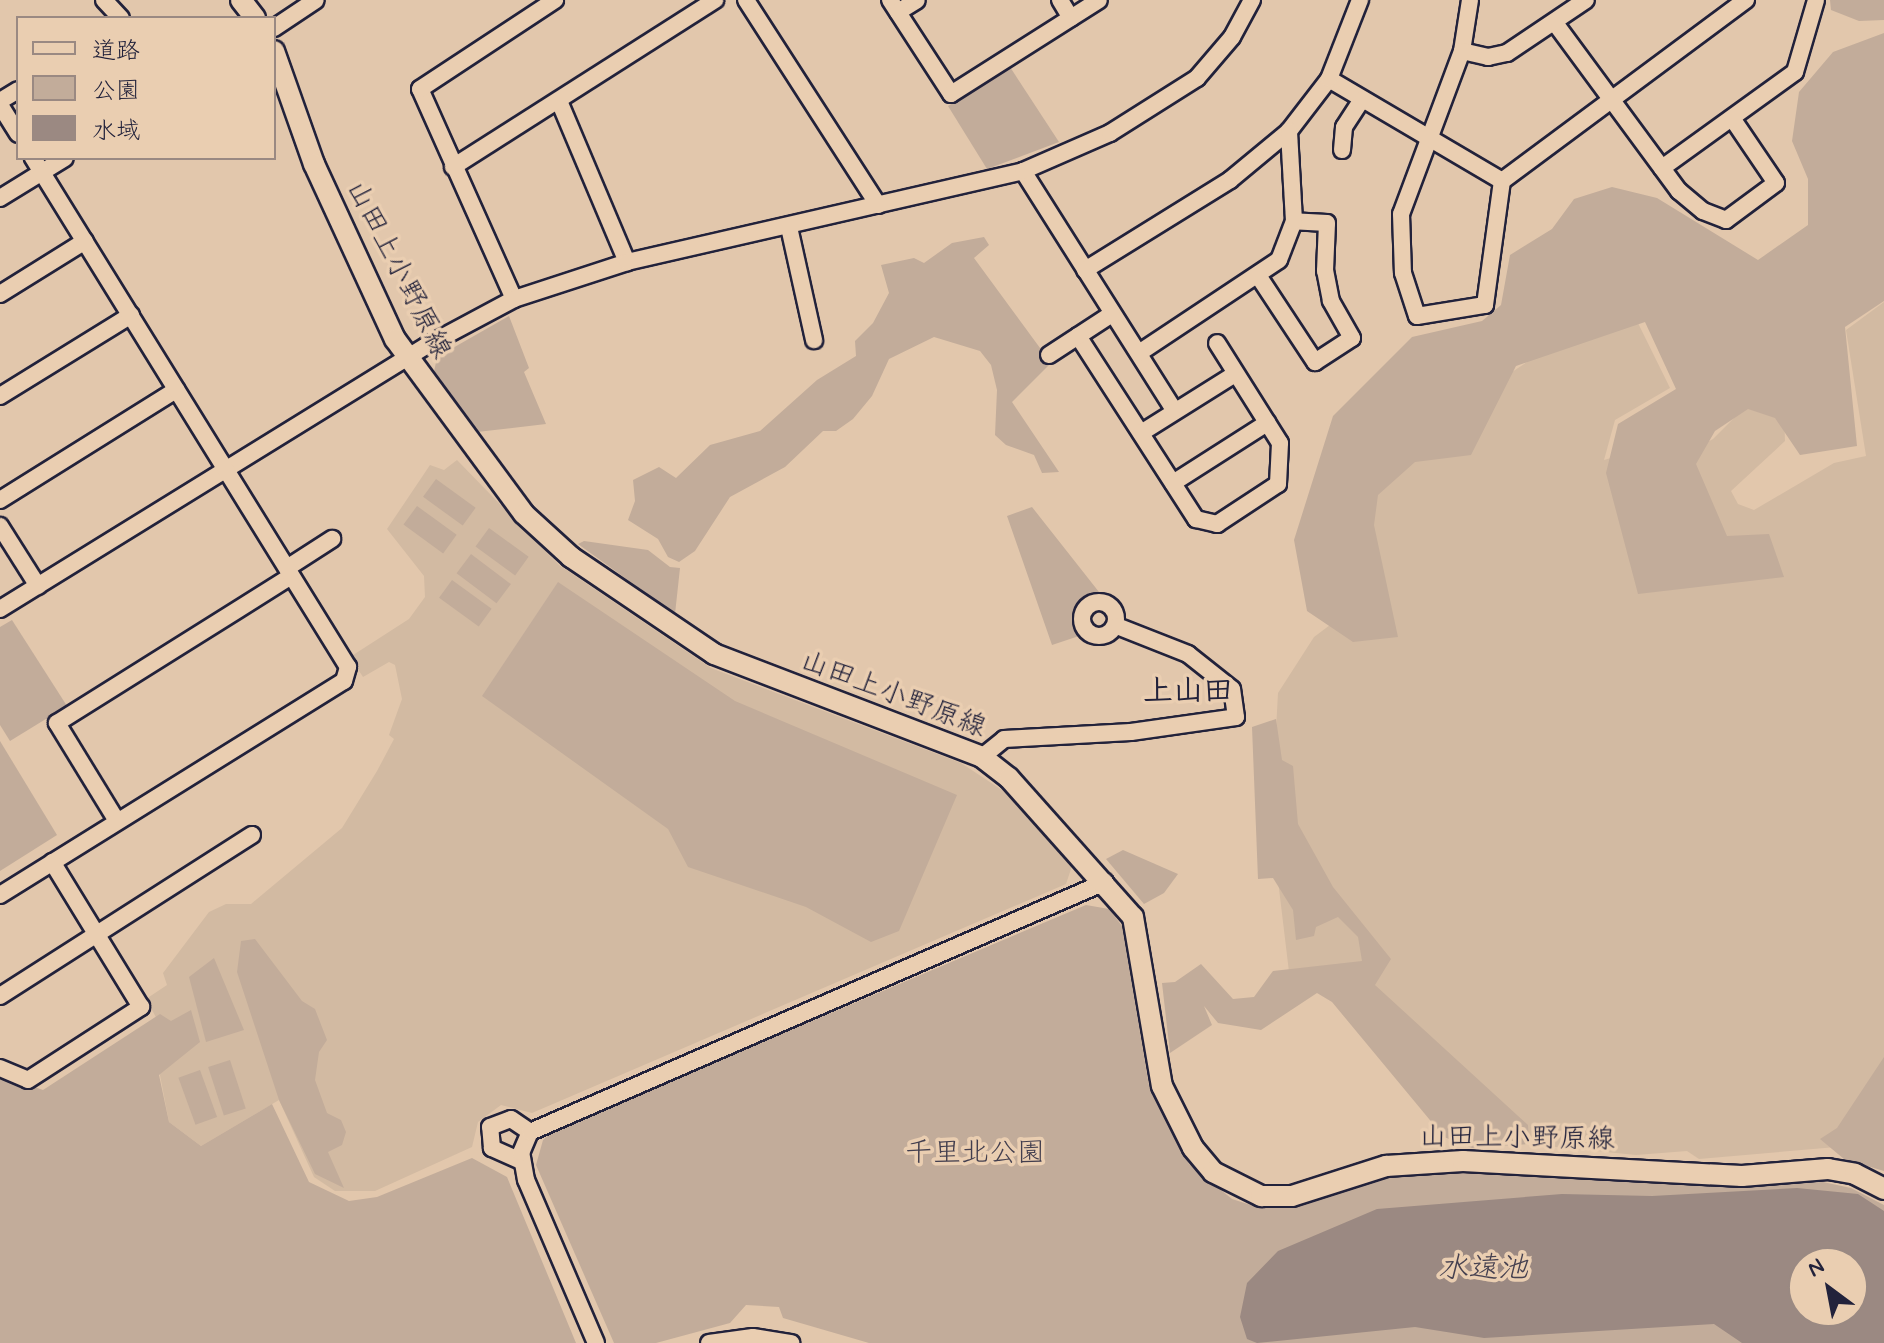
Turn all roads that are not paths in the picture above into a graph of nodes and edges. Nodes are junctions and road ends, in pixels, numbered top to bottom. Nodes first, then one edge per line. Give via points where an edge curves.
1 (104, 0) edge
2 (241, 0) edge
3 (316, 0) edge
4 (555, 0) edge
5 (715, 0) edge
6 (746, 0) edge
7 (917, 0) edge
8 (1060, 0) edge
9 (1099, 0) edge
10 (1252, 0) edge
11 (1360, 0) edge
12 (1470, 0) edge
13 (1586, 0) edge
14 (1746, 0) edge
15 (1816, 0) edge
16 (894, 6) edge
17 (119, 16) edge
18 (253, 16) edge
19 (1071, 18) junction
20 (1555, 23) junction
21 (276, 27) edge
22 (1462, 51) junction
23 (276, 57) edge
24 (1329, 79) junction
25 (1612, 97) junction
26 (1362, 99) junction
27 (559, 101) junction
28 (0, 103) edge
29 (1732, 118) junction
30 (16, 131) edge
31 (1289, 131) junction
32 (1425, 138) junction
33 (1342, 151) dead end
34 (38, 165) edge
35 (453, 167) junction
36 (1662, 168) junction
37 (1023, 171) junction
38 (1502, 181) junction
39 (0, 198) edge
40 (878, 205) junction
41 (1294, 221) junction
42 (789, 227) junction
43 (85, 241) junction
44 (627, 262) junction
45 (1085, 270) junction
46 (1259, 277) junction
47 (0, 294) edge
48 (514, 299) junction
49 (1112, 314) junction
50 (131, 315) junction
51 (1078, 336) junction
52 (814, 340) dead end
53 (1217, 343) dead end
54 (1139, 353) junction
55 (1049, 355) dead end
56 (407, 359) junction
57 (1235, 374) junction
58 (176, 390) junction
59 (0, 396) edge
60 (1175, 411) junction
61 (1267, 423) junction
62 (1141, 433) junction
63 (225, 470) junction
64 (1173, 483) junction
65 (0, 500) edge
66 (0, 526) edge
67 (332, 539) dead end
68 (289, 572) junction
69 (38, 586) junction
70 (0, 609) edge
71 (1117, 626) dead end
72 (982, 757) junction
73 (117, 821) junction
74 (252, 835) dead end
75 (52, 862) junction
76 (1105, 882) junction
77 (0, 895) edge
78 (98, 937) junction
79 (0, 996) edge
80 (0, 1068) edge
81 (530, 1132) junction
82 (521, 1161) junction
83 (1884, 1189) edge
84 (596, 1343) edge
85 (709, 1343) edge
86 (792, 1343) edge

1 - 17 street
2 - 18 main road
3 - 21 street
4 - 35 street via 420,89
5 - 27 street
6 - 40 street
7 - 16 street
8 - 19 street
9 - 19 street
10 - 37 street via 1232,37 1197,78 1110,133
11 - 24 street
12 - 22 street
13 - 20 street
14 - 25 street
15 - 29 street via 1795,72
16 - 19 street via 951,94
20 - 22 street via 1507,53 1488,57
20 - 25 street
22 - 32 street
23 - 56 main road, 山田上小野原線 via 314,164
24 - 26 street
24 - 31 street
25 - 36 street
25 - 38 street
26 - 32 street
26 - 33 street via 1344,127
27 - 35 street
27 - 44 street
28 - 30 street
29 - 36 street
29 - 36 street via 1776,183 1726,220 1703,211
31 - 41 street
31 - 45 street via 1230,180
32 - 38 street
32 - 38 street via 1401,214 1399,243 1417,316 1485,305
34 - 39 street
34 - 43 street
35 - 48 street
37 - 40 street
37 - 45 street
40 - 42 street
41 - 46 street via 1279,260
41 - 46 street via 1327,223 1325,271 1331,301 1352,338 1315,362
42 - 44 street
42 - 52 street
43 - 47 street
43 - 50 street
44 - 48 street
45 - 49 street
46 - 54 street
48 - 56 street
49 - 51 street
49 - 54 street
50 - 58 street
50 - 59 street
51 - 55 street
51 - 62 street
53 - 57 street
54 - 60 street
56 - 63 street
56 - 72 main road, 山田上小野原線 via 524,514 571,557 673,628 750,671
57 - 60 street
57 - 61 street
58 - 63 street
58 - 65 street
60 - 62 street
61 - 64 street
61 - 64 street via 1280,443 1278,484 1217,524 1196,519
62 - 64 street
63 - 68 street
63 - 69 street
66 - 69 street
67 - 68 street
68 - 73 street via 57,723
68 - 73 street via 348,667 344,681
69 - 70 street
71 - 72 street via 1188,654 1232,689 1236,717 1131,732 1004,739
72 - 76 main road, 山田上小野原線 via 1040,809
73 - 75 street
74 - 78 street
75 - 77 street
75 - 78 street
76 - 81 street
76 - 83 main road, 山田上小野原線 via 1133,917 1139,936 1162,1086 1193,1148 1213,1172 1239,1188 1261,1196 1292,1196 1386,1166 1463,1161 1742,1176 1828,1169 1855,1174
78 - 79 street
78 - 80 street via 141,1007 28,1080
81 - 82 street
81 - 82 street via 511,1119 490,1127 492,1148
82 - 84 street
85 - 86 street via 753,1337

